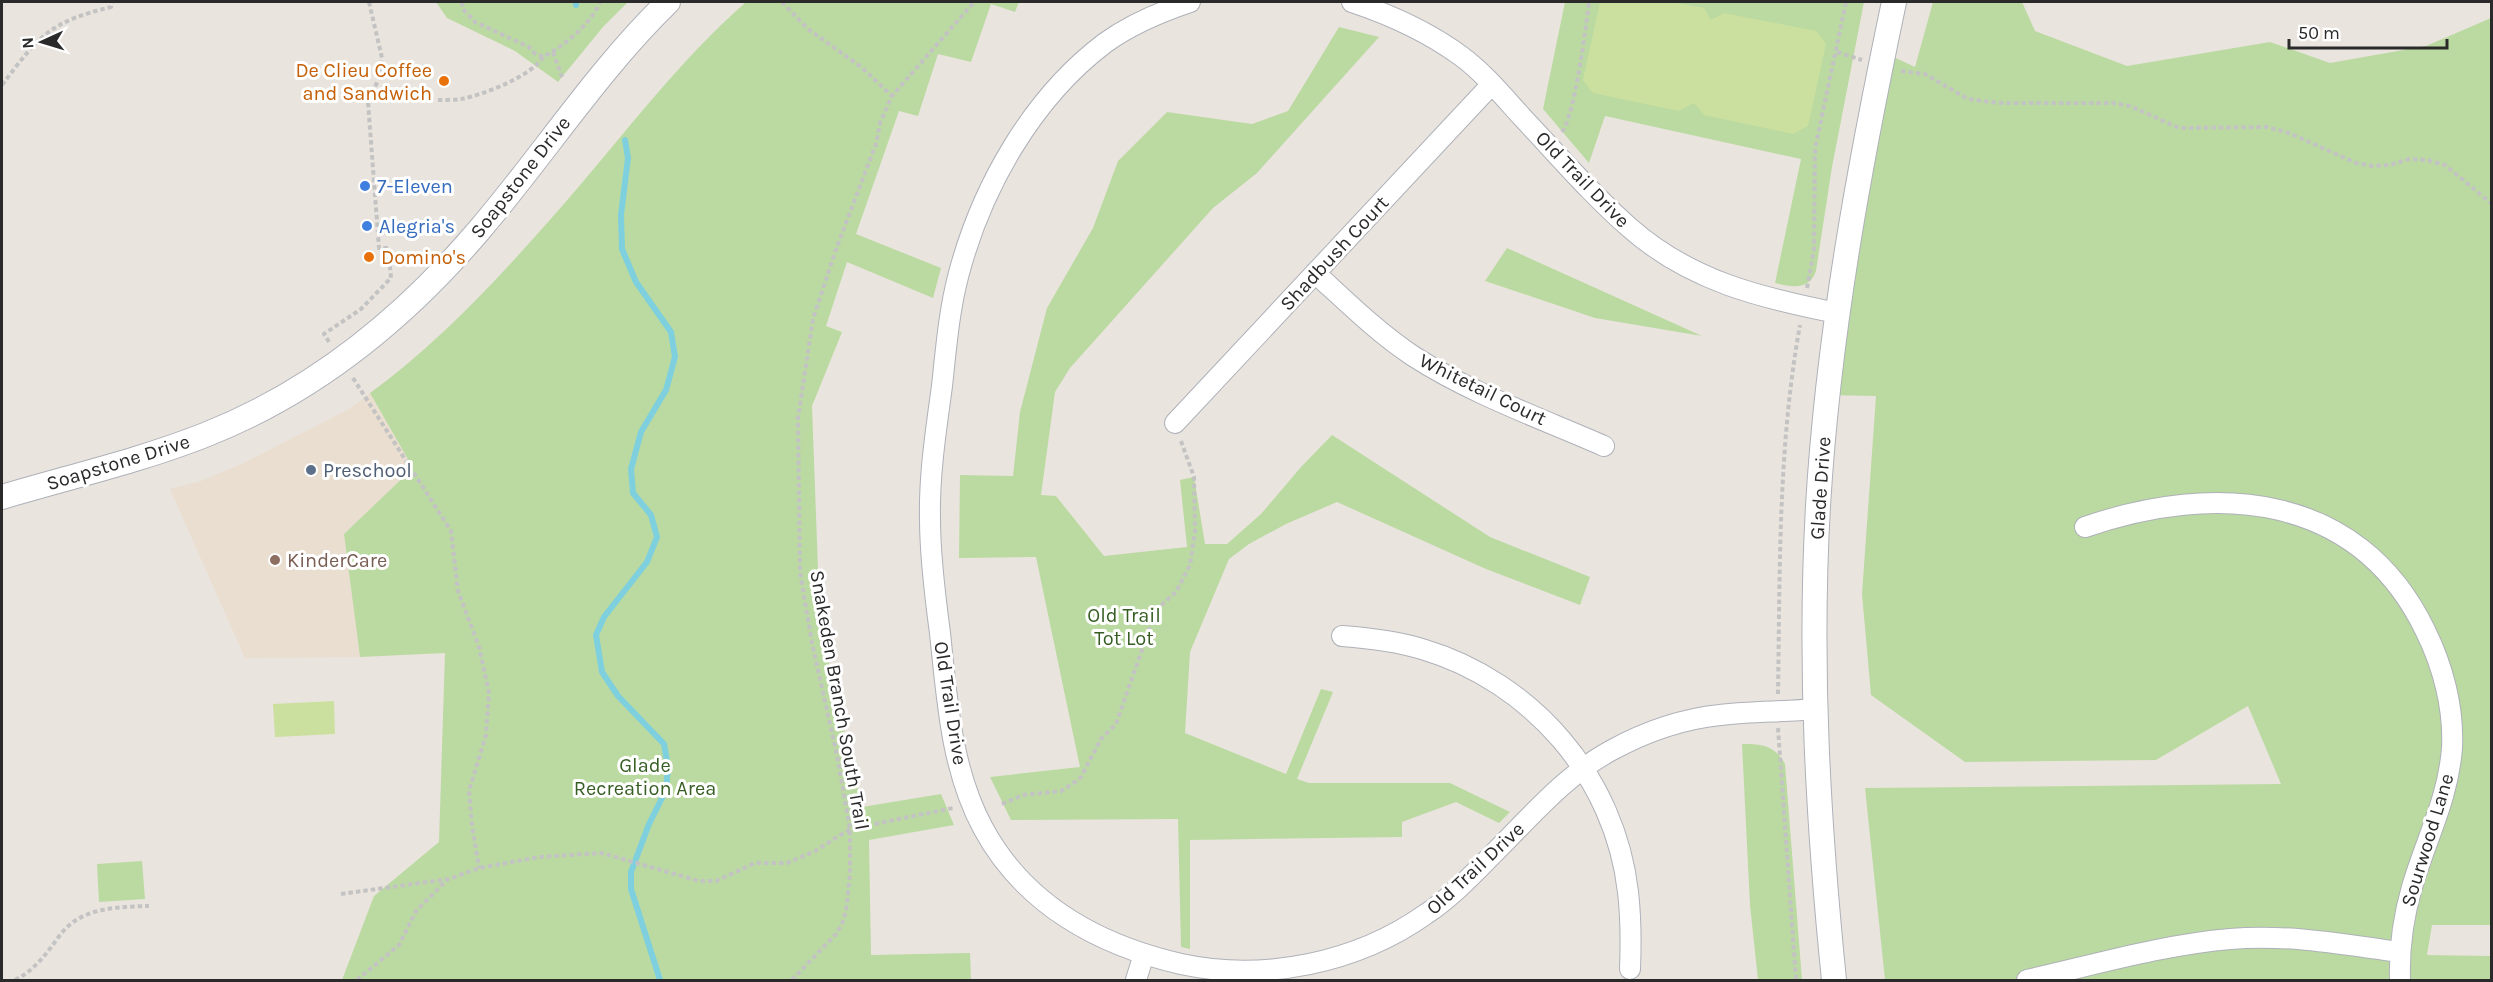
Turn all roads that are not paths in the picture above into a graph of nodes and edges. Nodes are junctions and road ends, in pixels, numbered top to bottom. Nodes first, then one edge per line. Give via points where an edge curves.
1 (668, 2) edge
2 (1190, 2) edge
3 (1352, 2) edge
4 (1894, 2) edge
5 (1492, 84) junction
6 (1315, 273) junction
7 (1837, 313) junction
8 (1175, 423) road end
9 (1604, 446) dead end
10 (2, 497) edge
11 (2085, 527) dead end
12 (1342, 636) dead end
13 (1815, 709) junction
14 (1584, 767) junction
15 (2399, 952) junction
16 (1144, 954) junction
17 (1630, 969) dead end
18 (1136, 981) edge
19 (1834, 981) edge
20 (2027, 981) edge
21 (2400, 981) edge

1 - 10 street, Soapstone Drive via 626,46 455,258 386,326 280,400 204,435
2 - 16 street, Old Trail Drive via 1130,27 1103,45 1071,74 1012,148 989,190 958,276 932,469 933,571 952,738 982,827 1013,872 1035,894 1072,923
3 - 5 street, Old Trail Drive via 1393,16 1428,34 1463,57
4 - 7 street, Glade Drive via 1863,154
5 - 6 street, Shadbush Court
5 - 7 street, Old Trail Drive via 1630,228 1658,249 1734,288
6 - 8 street, Shadbush Court
6 - 9 street, Whitetail Court via 1413,356 1457,381
7 - 13 street, Glade Drive via 1818,505
11 - 15 street, Sourwood Lane via 2163,506 2246,503 2290,513 2337,534 2374,561 2397,585 2434,648 2445,681 2452,745 2449,779 2403,919
12 - 14 street via 1381,639 1423,649 1497,683 1529,707
13 - 14 street, Old Trail Drive via 1721,715 1683,722 1637,738
13 - 19 street, Glade Drive via 1821,854
14 - 16 street, Old Trail Drive via 1426,914 1389,937 1354,952 1313,964 1230,970 1185,965
14 - 17 street via 1607,813 1619,849 1628,890
15 - 20 street via 2303,939 2231,939 2181,945
15 - 21 street, Sourwood Lane
16 - 18 street

